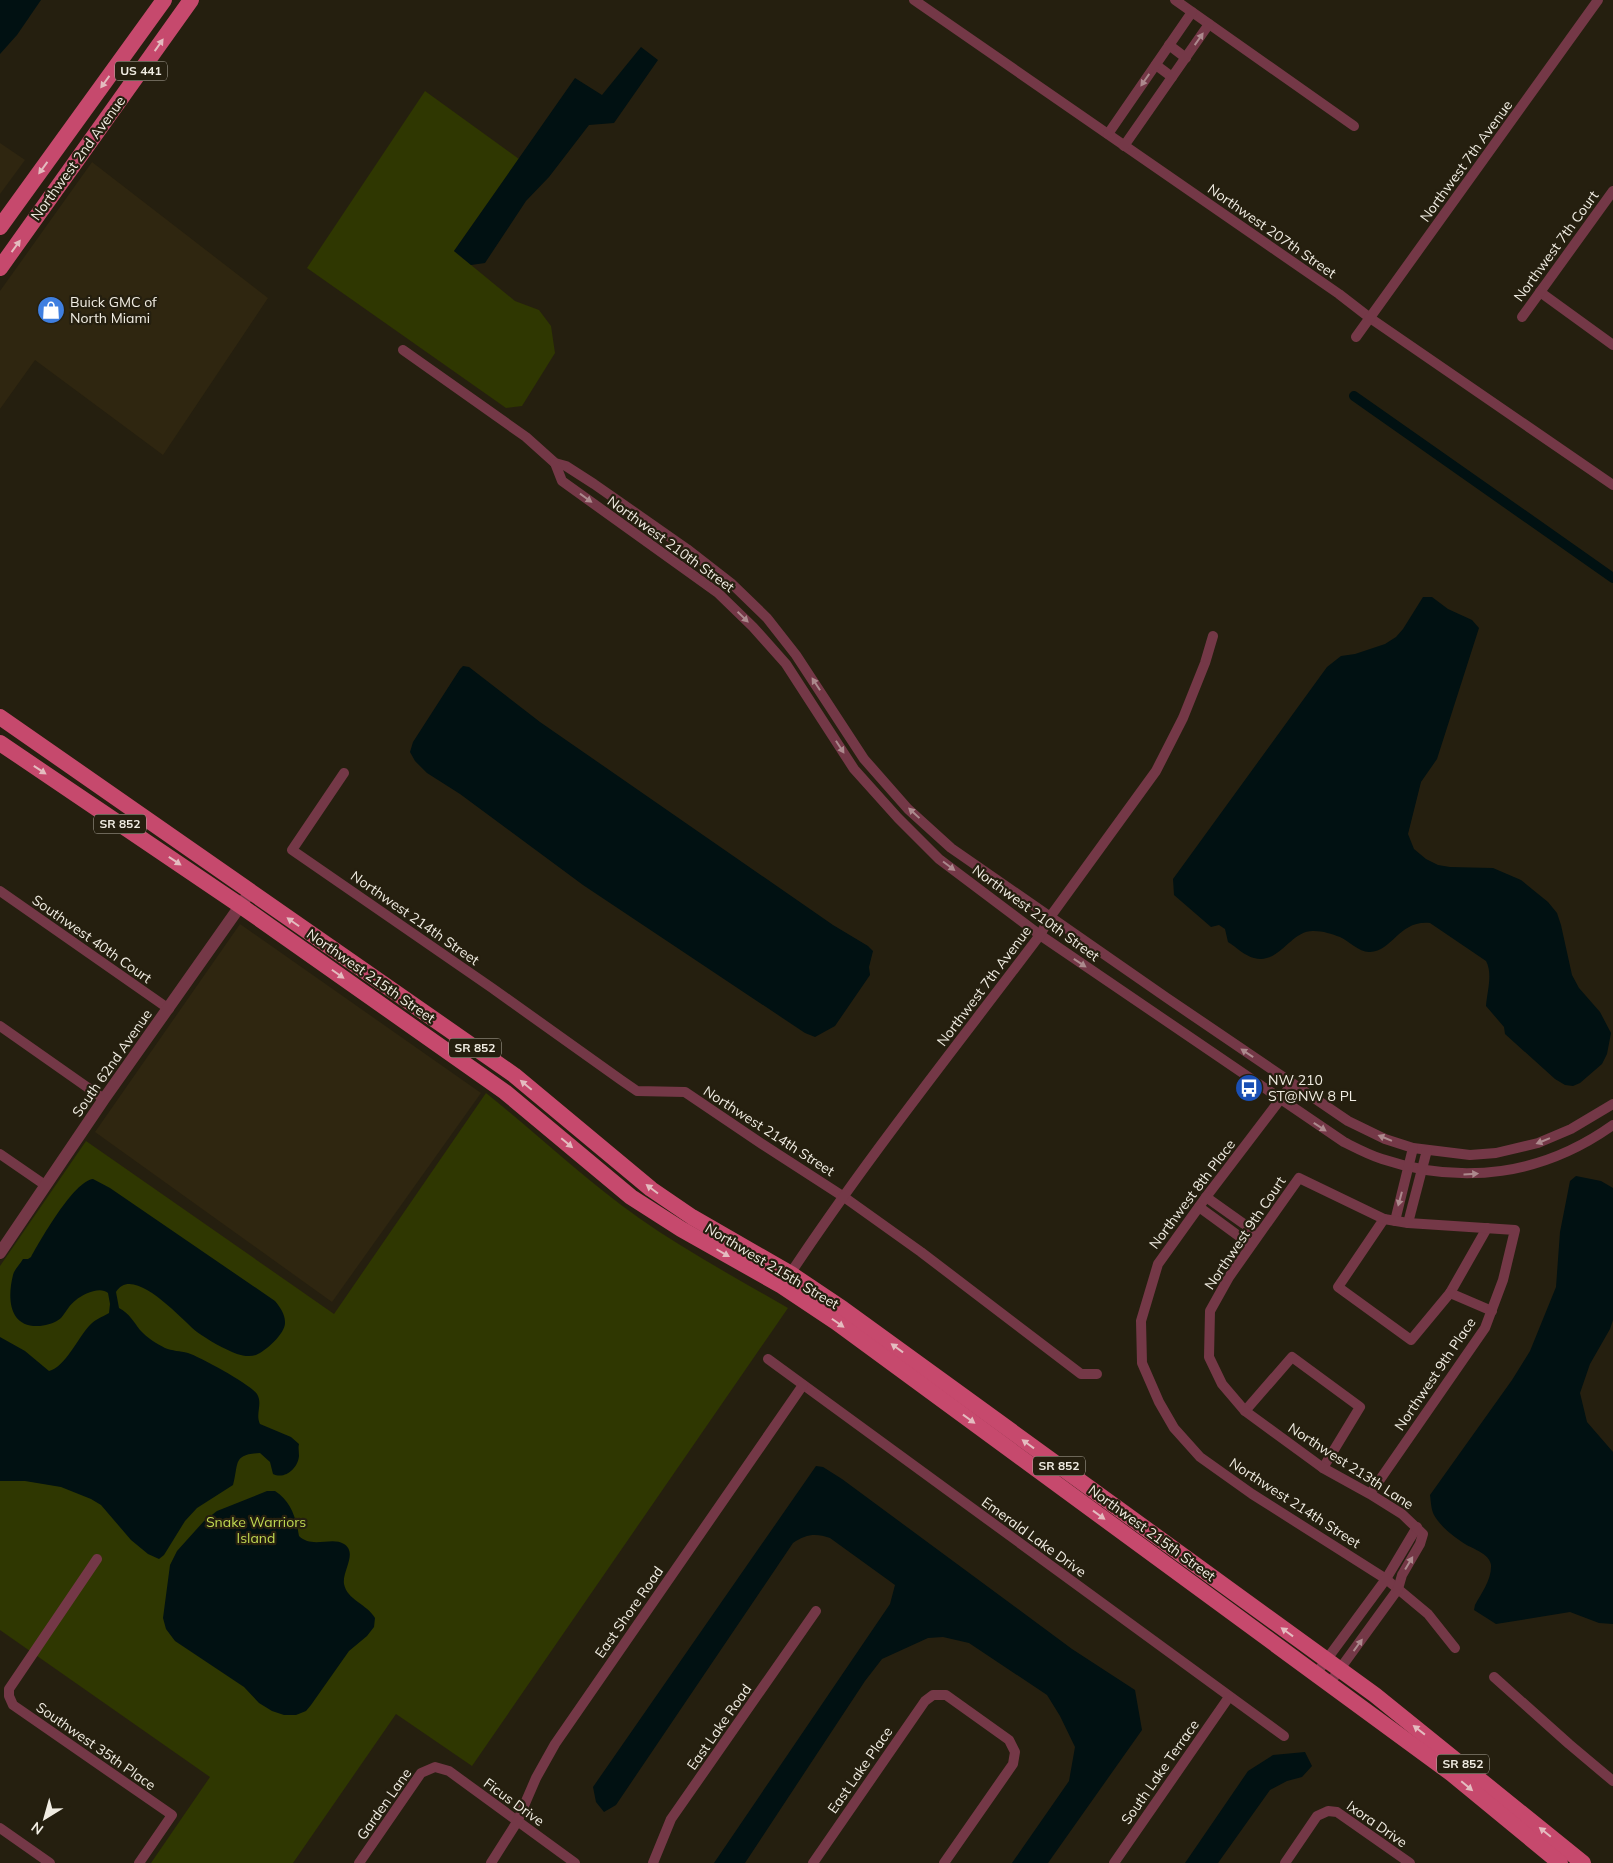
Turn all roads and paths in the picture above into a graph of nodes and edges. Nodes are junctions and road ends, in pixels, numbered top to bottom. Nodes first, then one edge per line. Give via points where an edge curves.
1 (164, 0) edge
2 (191, 0) edge
3 (914, 0) edge
4 (1175, 0) edge
5 (1594, 1) edge
6 (1192, 12) junction
7 (1209, 24) junction
8 (1169, 45) junction
9 (1186, 58) junction
10 (1156, 65) junction
11 (1172, 77) junction
12 (1354, 126) dead end
13 (1108, 134) junction
14 (1124, 146) junction
15 (1613, 191) edge
16 (0, 227) edge
17 (0, 268) edge
18 (1540, 292) junction
19 (1522, 317) dead end
20 (1370, 318) junction
21 (1356, 337) dead end
22 (1613, 345) edge
23 (403, 350) dead end
24 (555, 463) junction
25 (1613, 485) edge
26 (1213, 636) dead end
27 (0, 717) edge
28 (0, 743) edge
29 (344, 773) dead end
30 (0, 891) edge
31 (245, 899) junction
32 (1050, 917) junction
33 (1040, 935) junction
34 (168, 1009) junction
35 (0, 1026) edge
36 (1292, 1084) junction
37 (104, 1099) junction
38 (1281, 1099) junction
39 (1613, 1104) edge
40 (1613, 1125) edge
41 (1413, 1148) junction
42 (1427, 1150) junction
43 (0, 1154) edge
44 (1409, 1167) junction
45 (1422, 1169) junction
46 (45, 1185) junction
47 (844, 1197) junction
48 (1206, 1197) junction
49 (1199, 1207) junction
50 (1389, 1220) junction
51 (1408, 1223) junction
52 (1487, 1228) junction
53 (1258, 1234) junction
54 (1251, 1245) junction
55 (0, 1252) edge
56 (786, 1280) junction
57 (1450, 1293) junction
58 (1492, 1311) junction
59 (768, 1359) dead end
60 (1142, 1363) joint
61 (1097, 1374) dead end
62 (802, 1385) junction
63 (1245, 1411) junction
64 (1323, 1468) junction
65 (1370, 1494) junction
66 (1417, 1527) junction
67 (97, 1559) dead end
68 (1386, 1579) junction
69 (1398, 1589) junction
70 (816, 1611) dead end
71 (1455, 1648) dead end
72 (1333, 1665) junction
73 (1316, 1674) junction
74 (1494, 1676) dead end
75 (1329, 1684) junction
76 (1229, 1697) junction
77 (1284, 1736) dead end
78 (435, 1767) joint
79 (1613, 1781) edge
80 (517, 1822) junction
81 (0, 1828) edge
82 (50, 1863) edge
83 (139, 1863) edge
84 (359, 1863) edge
85 (491, 1863) edge
86 (575, 1863) edge
87 (653, 1863) edge
88 (812, 1863) edge
89 (944, 1863) edge
90 (1114, 1863) edge
91 (1285, 1863) edge
92 (1410, 1863) edge
93 (1560, 1863) edge
94 (1583, 1863) edge

1 -> 16 main road, Northwest 2nd Avenue / US 441
17 -> 2 main road, Northwest 2nd Avenue / US 441
3 - 13 street, Northwest 207th Street
4 - 6 street
5 - 20 street, Northwest 7th Avenue
6 - 7 street
6 - 8 street
9 -> 7 street
7 - 12 street
8 - 9 street
8 - 10 street
9 - 11 street
10 - 11 street
10 -> 13 street
11 - 14 street
13 - 14 street, Northwest 207th Street
14 - 20 street, Northwest 207th Street
15 - 18 street, Northwest 7th Court
18 - 19 street, Northwest 7th Court
18 - 22 street
20 - 21 street, Northwest 7th Avenue
20 - 25 street, Northwest 207th Street
23 - 24 street, Northwest 210th Street via 526,437
32 -> 24 street, Northwest 210th Street via 951,848 908,809 864,759 796,654 767,618 732,584 687,548 594,484 566,466
24 -> 33 street, Northwest 210th Street via 562,481 718,593 754,627 786,664 854,769 898,818 939,859
26 - 32 street, Northwest 7th Avenue via 1183,718 1156,771
27 - 31 main road, Northwest 215th Street / SR 852
28 -> 31 main road, Northwest 215th Street / SR 852
29 - 47 street, Northwest 214th Street via 292,850 637,1091 686,1092
30 - 34 street, Southwest 40th Court
31 - 34 street, South 62nd Avenue
31 - 56 main road, Northwest 215th Street / SR 852 via 505,1092 631,1197 681,1229
32 - 33 street, Northwest 7th Avenue
36 -> 32 street, Northwest 210th Street
33 -> 38 street, Northwest 210th Street
33 - 47 street, Northwest 7th Avenue
34 - 37 street, South 62nd Avenue
35 - 37 street
36 - 38 street, Northwest 8th Place
41 -> 36 street, Northwest 210th Street via 1348,1121
37 - 46 street, South 62nd Avenue
38 -> 44 street, Northwest 210th Street via 1344,1142 1380,1159
38 - 48 street, Northwest 8th Place
39 -> 42 street, Northwest 210th Street via 1571,1129 1518,1149 1470,1155
45 -> 40 street, Northwest 210th Street via 1464,1175 1512,1170 1572,1149
41 - 42 street, Northwest 210th Street
41 - 44 street
42 - 45 street
43 - 46 street
44 - 45 street, Northwest 210th Street
44 -> 50 street
45 - 51 street
46 - 55 street, South 62nd Avenue
47 - 56 street, Northwest 7th Avenue
47 - 61 street, Northwest 214th Street via 1081,1374
48 - 49 street, Northwest 8th Place
48 - 53 street
49 - 54 street
49 - 60 street, Northwest 8th Place via 1158,1264 1141,1321
50 - 51 street
50 - 53 street, Northwest 9th Court via 1298,1178
50 - 57 street via 1338,1287 1411,1340
51 - 52 street
52 - 57 street
52 - 58 street, Northwest 9th Place via 1515,1230
53 - 54 street, Northwest 9th Court
54 - 63 street, Northwest 9th Court via 1210,1311 1209,1357 1222,1384
72 -> 56 main road, Northwest 215th Street / SR 852 via 843,1309
56 -> 73 main road, Northwest 215th Street / SR 852 via 836,1322
57 - 58 street
58 - 65 street, Northwest 9th Place via 1485,1328
59 - 62 street, Emerald Lake Drive
60 - 68 street, Northwest 214th Street via 1174,1428 1200,1457
62 - 76 street, Emerald Lake Drive
62 - 80 street, East Shore Road via 555,1744
63 - 64 street, Northwest 213th Lane
63 - 64 street via 1292,1357 1360,1407
64 - 65 street, Northwest 213th Lane
65 - 66 street, Northwest 213th Lane
66 - 68 street, Northwest 213th Lane
69 -> 66 street, Northwest 213th Lane via 1422,1539 1423,1534
67 - 83 street, Southwest 35th Place via 9,1689 8,1696 13,1706 172,1815
68 - 69 street, Northwest 214th Street
68 - 72 street, Northwest 213th Lane
69 - 71 street, Northwest 214th Street via 1428,1614
72 -> 69 street, Northwest 213th Lane
70 - 87 street, East Lake Road via 671,1819
72 - 73 street
72 - 75 street
94 -> 72 main road, Northwest 215th Street / SR 852
73 - 75 main road, Northwest 215th Street / SR 852
74 - 79 street
75 -> 93 main road, Northwest 215th Street / SR 852 via 1452,1774
76 - 77 street, Emerald Lake Drive
76 - 90 street, South Lake Terrace
78 - 80 street, Ficus Drive via 449,1771
78 - 84 street, Garden Lane via 421,1773
80 - 85 street, East Shore Road
80 - 86 street, Ficus Drive
81 - 82 street
88 - 89 street, East Lake Place via 925,1701 933,1695 946,1695 1009,1740 1015,1752 1013,1764
91 - 92 street, Ixora Drive via 1317,1816 1328,1811 1337,1812

